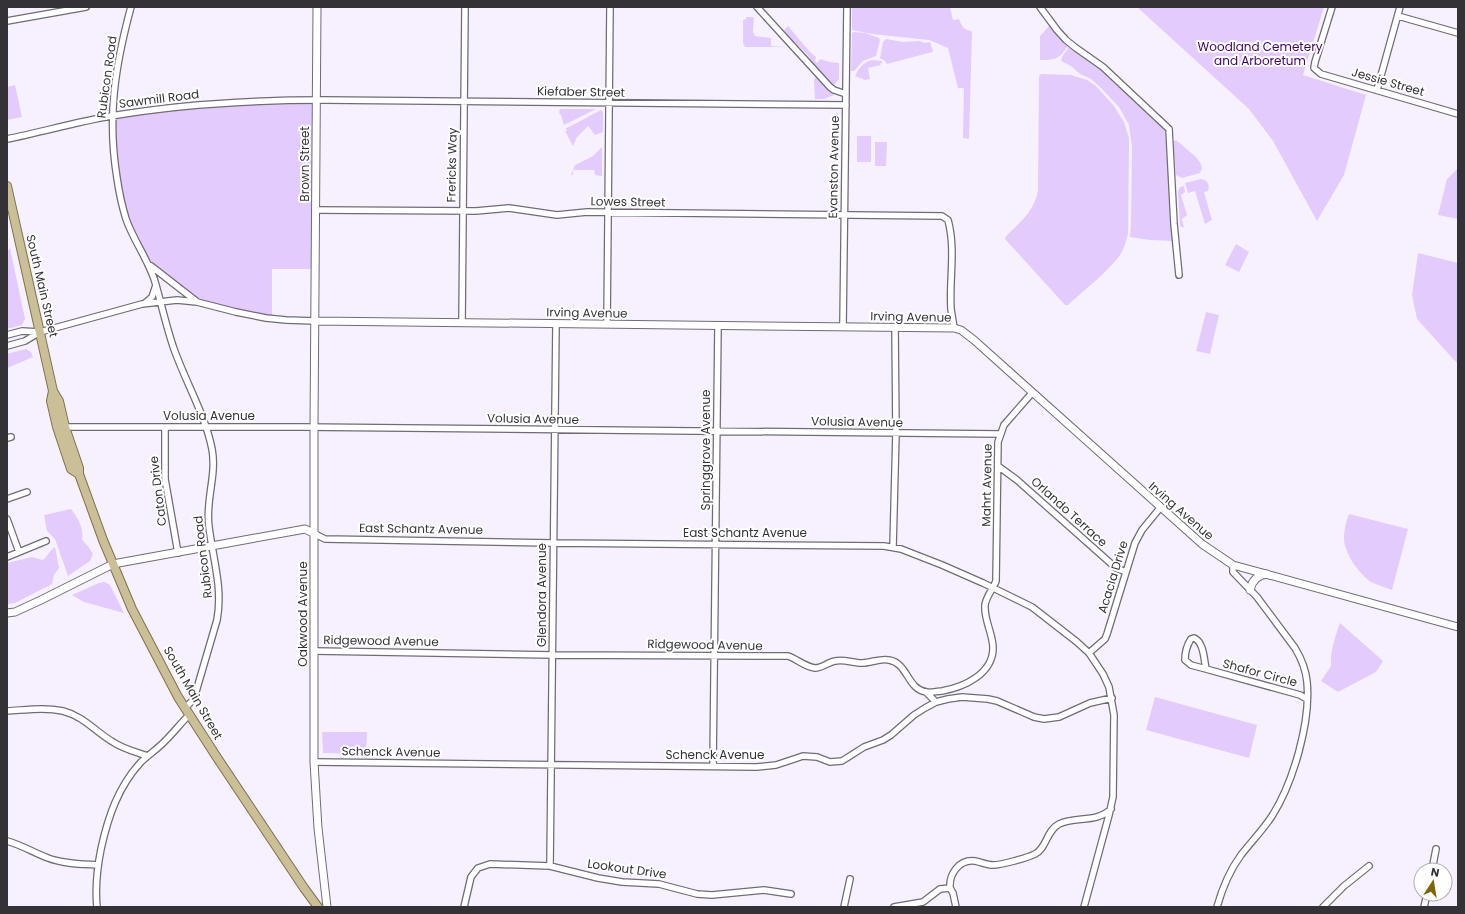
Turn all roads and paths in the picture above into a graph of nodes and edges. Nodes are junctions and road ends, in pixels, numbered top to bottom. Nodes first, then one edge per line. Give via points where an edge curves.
1 (86, 7) edge
2 (131, 7) edge
3 (317, 7) edge
4 (465, 7) edge
5 (610, 7) edge
6 (757, 7) edge
7 (847, 7) edge
8 (1040, 7) edge
9 (1332, 7) edge
10 (1400, 7) edge
11 (1398, 16) junction
12 (7, 21) edge
13 (1458, 33) edge
14 (1377, 90) junction
15 (846, 94) junction
16 (316, 100) junction
17 (464, 102) junction
18 (609, 103) junction
19 (846, 106) junction
20 (1458, 114) edge
21 (112, 116) junction
22 (7, 139) edge
23 (7, 186) edge
24 (316, 210) junction
25 (463, 211) junction
26 (608, 212) junction
27 (844, 215) junction
28 (149, 264) junction
29 (1179, 275) dead end
30 (156, 285) junction
31 (161, 301) junction
32 (197, 302) junction
33 (142, 304) junction
34 (315, 321) junction
35 (462, 323) junction
36 (556, 324) junction
37 (606, 324) junction
38 (718, 325) junction
39 (844, 327) junction
40 (896, 327) junction
41 (954, 328) junction
42 (40, 332) junction
43 (7, 335) edge
44 (7, 346) edge
45 (53, 391) junction
46 (1032, 393) junction
47 (65, 427) junction
48 (165, 427) junction
49 (205, 427) junction
50 (314, 427) junction
51 (554, 430) junction
52 (718, 432) junction
53 (896, 433) junction
54 (1000, 434) junction
55 (998, 466) junction
56 (79, 474) junction
57 (27, 492) dead end
58 (7, 499) edge
59 (1160, 508) junction
60 (7, 520) edge
61 (315, 534) junction
62 (46, 541) dead end
63 (553, 543) junction
64 (716, 544) junction
65 (212, 545) junction
66 (893, 547) junction
67 (19, 552) junction
68 (178, 553) junction
69 (7, 557) edge
70 (113, 564) junction
71 (1233, 565) junction
72 (1126, 572) junction
73 (1270, 574) junction
74 (993, 588) junction
75 (1250, 590) junction
76 (7, 613) edge
77 (1458, 627) edge
78 (314, 651) junction
79 (1089, 653) junction
80 (553, 655) junction
81 (714, 656) junction
82 (1206, 669) junction
83 (926, 692) junction
84 (1112, 698) junction
85 (1307, 698) junction
86 (936, 702) junction
87 (7, 711) edge
88 (187, 711) junction
89 (148, 756) junction
90 (314, 762) junction
91 (551, 765) junction
92 (714, 766) junction
93 (1111, 809) junction
94 (7, 841) edge
95 (1436, 849) dead end
96 (1434, 862) edge
97 (98, 865) junction
98 (550, 866) junction
99 (1369, 866) dead end
100 (850, 879) dead end
101 (950, 888) junction
102 (791, 894) dead end
103 (97, 907) edge
104 (318, 907) edge
105 (327, 907) edge
106 (464, 907) edge
107 (844, 907) edge
108 (894, 907) edge
109 (956, 907) edge
110 (1084, 907) edge
111 (1217, 907) edge
112 (1323, 907) edge

1 - 12 street
2 - 21 street, Rubicon Road via 117,67
3 - 16 street, Brown Street
4 - 17 street, Frericks Way
5 - 18 street
6 - 15 street via 830,87
7 - 15 street, Evanston Avenue
8 - 29 street via 1066,40 1103,67 1169,129
9 - 14 street, Jessie Street via 1314,68 1321,74
10 - 11 street
11 - 13 street
11 - 14 street
14 - 20 street, Jessie Street
15 - 19 street, Evanston Avenue
16 - 17 street, Kiefaber Street
16 - 21 street, Sawmill Road via 183,106
16 - 24 street, Brown Street
17 - 18 street, Kiefaber Street
17 - 25 street, Frericks Way
18 - 19 street, Kiefaber Street
18 - 26 street
19 - 27 street, Evanston Avenue
21 - 22 street, Sawmill Road
21 - 28 street, Rubicon Road via 120,198 130,228
23 - 42 main road, South Main Street
24 - 25 street, Lowes Street
24 - 34 street, Brown Street
25 - 26 street, Lowes Street via 509,208 557,215
25 - 35 street, Frericks Way
26 - 27 street, Lowes Street
26 - 37 street
27 - 39 street, Evanston Avenue
27 - 41 street, Lowes Street via 942,216 948,220 952,238 951,310
28 - 30 street, Rubicon Road
28 - 32 street, Rubicon Road
30 - 31 street, Rubicon Road
30 - 33 street via 152,297
31 - 32 street
31 - 33 street
31 - 49 street, Rubicon Road via 174,350
32 - 34 street via 266,318
33 - 42 street
34 - 35 street, Irving Avenue
34 - 50 street, Oakwood Avenue
35 - 36 street, Irving Avenue
36 - 37 street, Irving Avenue
36 - 51 street, Glendora Avenue
37 - 38 street, Irving Avenue
38 - 39 street, Irving Avenue
38 - 52 street, Springgrove Avenue
39 - 40 street, Irving Avenue
40 - 41 street, Irving Avenue
40 - 53 street
41 - 46 street, Irving Avenue via 974,340
42 - 43 street via 22,331
42 - 44 street via 25,341
42 - 45 main road, South Main Street
45 - 47 main road, South Main Street via 59,401
45 - 56 main road, South Main Street via 51,401 57,428 71,469
46 - 54 street, Mahrt Avenue via 1004,425
46 - 59 street, Irving Avenue
47 - 48 street, Volusia Avenue
47 - 56 main road, South Main Street
48 - 49 street, Volusia Avenue
48 - 68 street, Caton Drive via 166,478
49 - 50 street, Volusia Avenue
49 - 65 street, Rubicon Road via 213,461 208,518
50 - 51 street, Volusia Avenue
50 - 61 street, Oakwood Avenue
51 - 52 street, Volusia Avenue
51 - 63 street, Glendora Avenue
52 - 53 street, Volusia Avenue
52 - 64 street, Springgrove Avenue
53 - 54 street, Volusia Avenue
53 - 66 street
54 - 55 street, Mahrt Avenue
55 - 72 street, Orlando Terrace via 1102,557
55 - 74 street, Mahrt Avenue via 996,581
56 - 70 main road, South Main Street
57 - 58 street
59 - 71 street, Irving Avenue via 1202,544
59 - 72 street, Acacia Drive via 1137,539
60 - 67 street
61 - 63 street, East Schantz Avenue via 325,539
61 - 65 street, East Schantz Avenue via 305,529
61 - 78 street, Oakwood Avenue
62 - 67 street
63 - 64 street, East Schantz Avenue
63 - 80 street, Glendora Avenue
64 - 66 street, East Schantz Avenue
64 - 81 street, Springgrove Avenue
65 - 68 street, East Schantz Avenue
65 - 88 street, Rubicon Road via 219,583 219,608 195,695
66 - 74 street, East Schantz Avenue
67 - 69 street
68 - 70 street, East Schantz Avenue
70 - 76 street, East Schantz Avenue via 41,600
70 - 88 main road, South Main Street via 132,609
71 - 73 street, Irving Avenue
71 - 75 street via 1233,572
72 - 79 street, Acacia Drive via 1105,639
73 - 75 street via 1258,577
73 - 77 street, Irving Avenue
74 - 79 street, East Schantz Avenue via 1032,608
74 - 83 street via 985,606 993,647 988,666 976,678 958,687
75 - 85 street via 1298,652 1306,676
78 - 80 street, Ridgewood Avenue
78 - 90 street, Oakwood Avenue
79 - 84 street, East Schantz Avenue via 1103,674
80 - 81 street, Ridgewood Avenue
80 - 91 street, Glendora Avenue
81 - 83 street, Ridgewood Avenue via 788,656 816,668 842,660 860,663 890,660 899,664 915,687
81 - 92 street, Springgrove Avenue
82 - 82 street, Shafor Circle via 1198,639 1191,639 1185,660
82 - 85 street, Shafor Circle
83 - 86 street, Ridgewood Avenue
84 - 86 street, Schenck Avenue via 1090,703 1052,719 1034,717 988,699 962,697
84 - 93 street, East Schantz Avenue via 1114,783
85 - 111 street via 1298,755 1290,779 1272,815 1234,866
86 - 92 street, Schenck Avenue via 914,715 883,740 855,751 842,760 830,762 804,756 767,767
87 - 89 street via 40,709 64,712 85,721 113,742
88 - 89 street, Rubicon Road via 166,740
88 - 104 main road, South Main Street
89 - 97 street, Rubicon Road via 128,778 114,801
90 - 91 street, Schenck Avenue
90 - 105 street, Oakwood Avenue via 317,820
91 - 92 street, Schenck Avenue
91 - 98 street, Glendora Avenue
93 - 101 street via 1098,817 1059,824 1034,854 998,865 976,861 964,863 955,869 951,876
93 - 110 street, East Schantz Avenue
94 - 97 street via 60,861
95 - 96 street
97 - 103 street, Rubicon Road
98 - 102 street, Lookout Drive via 598,878 659,884 697,894 764,890
98 - 106 street, Lookout Drive via 490,864 478,868 471,877
99 - 112 street
100 - 107 street
101 - 108 street via 940,889 923,902
101 - 109 street

